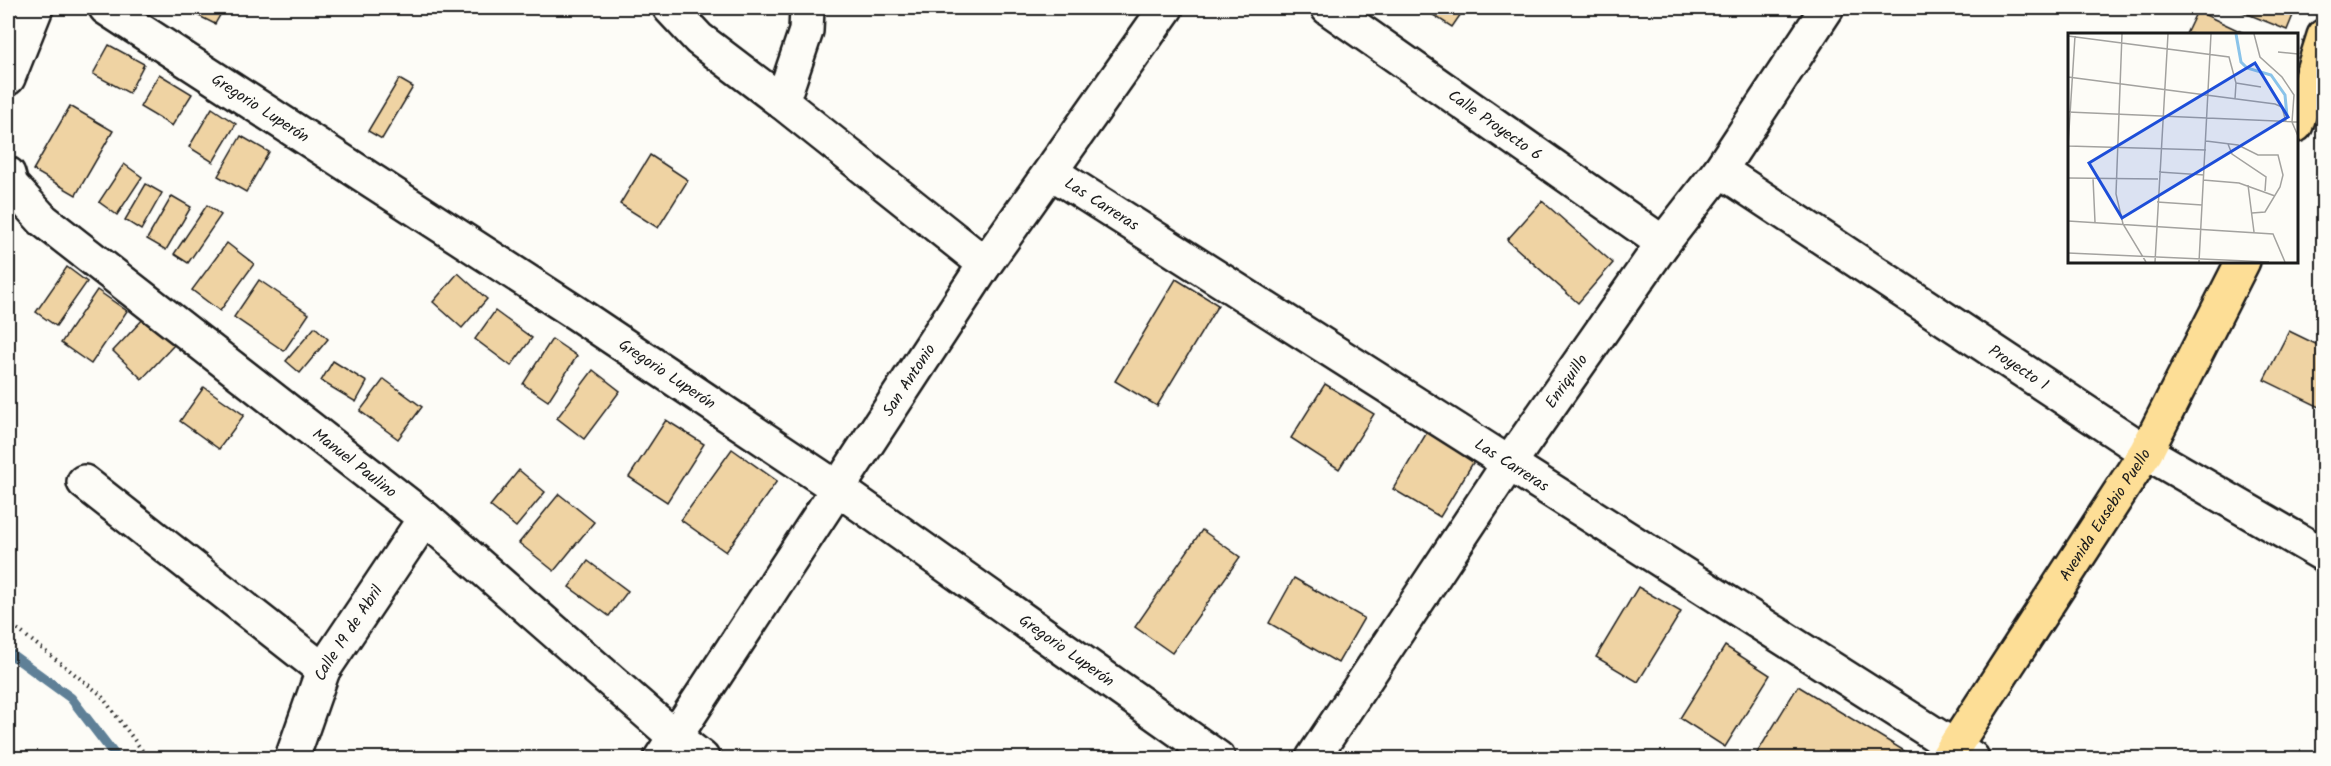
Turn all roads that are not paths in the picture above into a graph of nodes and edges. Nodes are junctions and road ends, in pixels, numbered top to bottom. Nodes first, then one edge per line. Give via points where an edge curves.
1 (36, 8) edge
2 (106, 8) edge
3 (670, 8) edge
4 (807, 8) edge
5 (1166, 8) edge
6 (1328, 8) edge
7 (1827, 8) edge
8 (2324, 36) edge
9 (8, 78) edge
10 (782, 102) junction
11 (2298, 119) edge
12 (1720, 170) junction
13 (1050, 172) junction
14 (8, 174) edge
15 (1663, 243) junction
16 (2242, 262) edge
17 (986, 264) junction
18 (2146, 452) junction
19 (1508, 465) junction
20 (84, 482) dead end
21 (837, 488) junction
22 (424, 518) junction
23 (2324, 555) edge
24 (323, 670) junction
25 (668, 748) edge
26 (1958, 755) edge
27 (292, 759) edge
28 (702, 759) edge
29 (1218, 759) edge
30 (1313, 759) edge

1 - 9 street
2 - 21 street, Gregorio Luperón via 576,313
3 - 10 street via 699,39
4 - 10 street via 806,31
5 - 13 street, San Antonio
6 - 15 street, Calle Proyecto 6
7 - 12 street, Enriquillo
8 - 11 main road
10 - 17 street
12 - 15 street, Enriquillo
12 - 18 street, Proyecto 1
13 - 17 street, San Antonio
13 - 19 street, Las Carreras
14 - 22 street, Manuel Paulino via 11,185 44,220
15 - 19 street, Enriquillo
16 - 18 main road, Avenida Eusebio Puello
17 - 21 street, San Antonio
18 - 23 street, Proyecto 1
18 - 26 main road, Avenida Eusebio Puello
19 - 26 street, Las Carreras
19 - 30 street, Enriquillo
20 - 24 street
21 - 25 street, San Antonio
21 - 29 street, Gregorio Luperón
22 - 24 street, Calle 19 de Abril
22 - 25 street, Manuel Paulino
24 - 27 street, Calle 19 de Abril
25 - 28 street, Manuel Paulino

